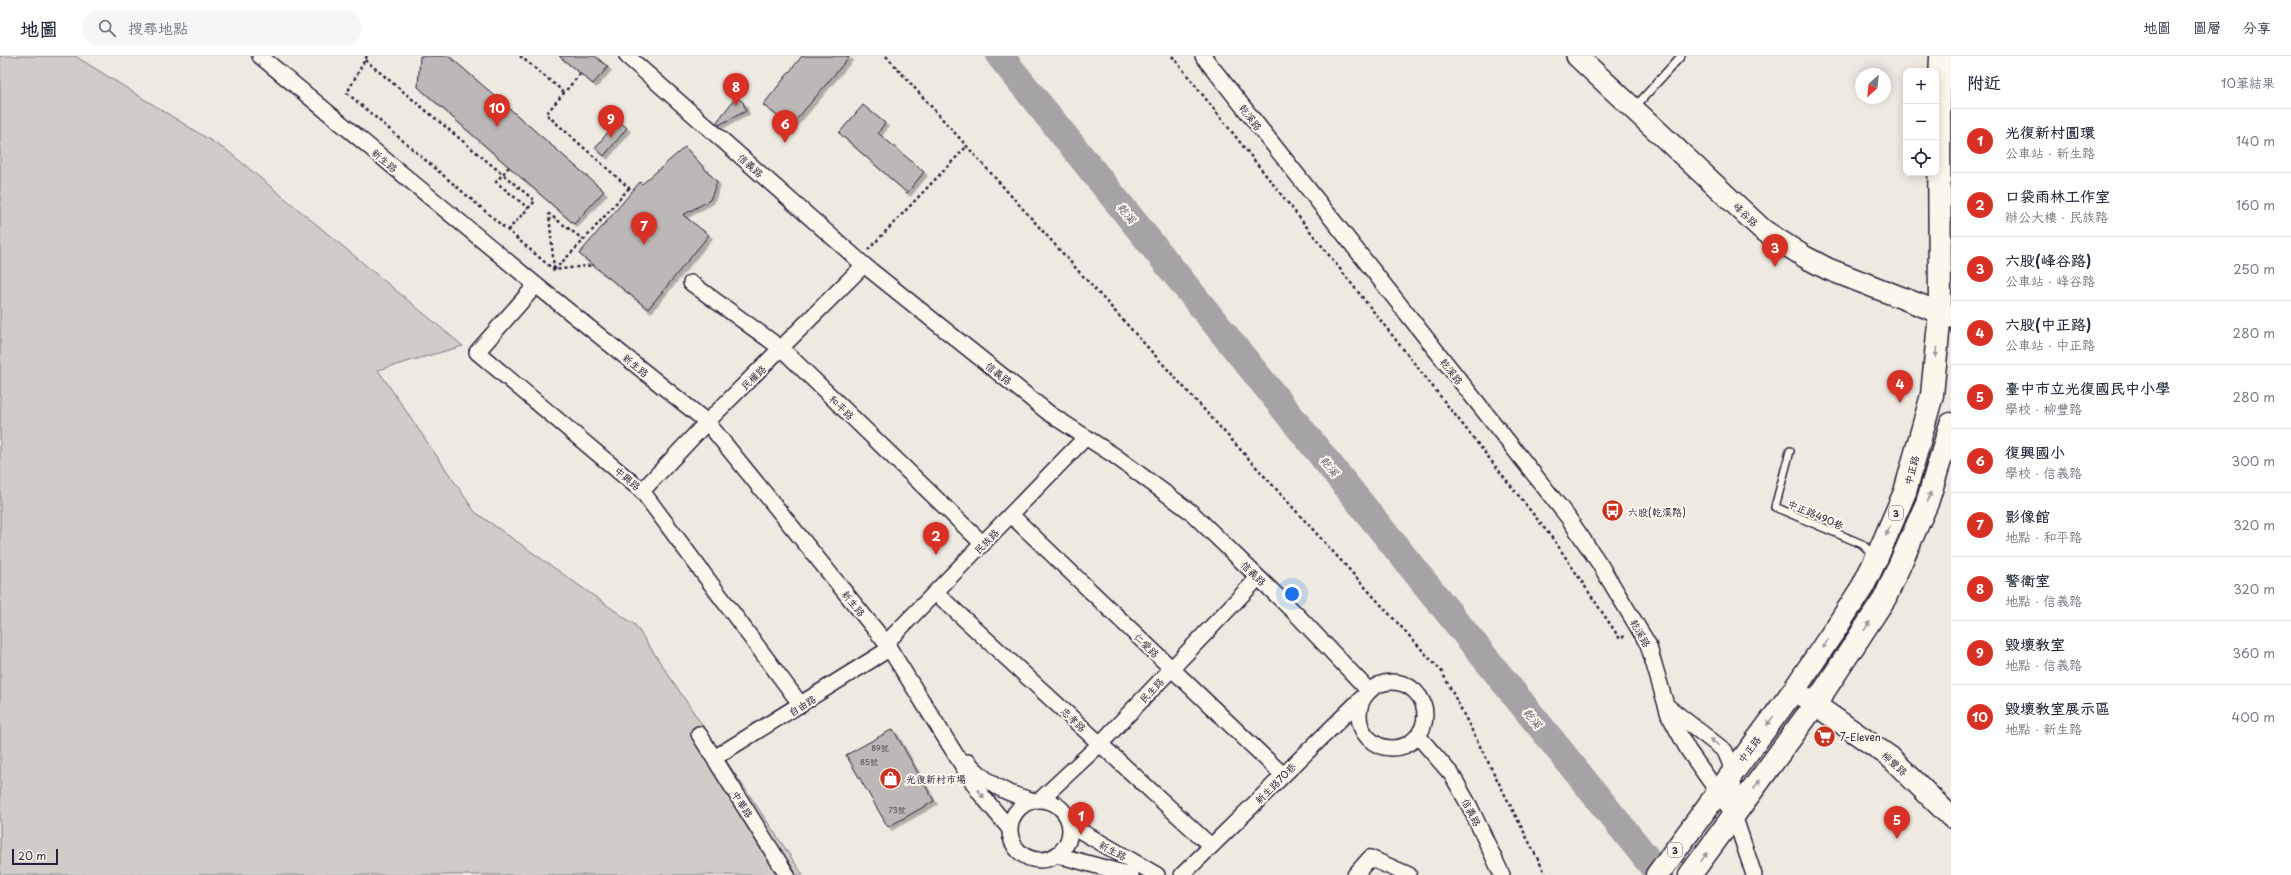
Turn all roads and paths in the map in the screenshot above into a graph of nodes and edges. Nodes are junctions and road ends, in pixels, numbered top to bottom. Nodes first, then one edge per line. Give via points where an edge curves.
1 (260, 56) edge
2 (367, 56) edge
3 (520, 56) edge
4 (628, 56) edge
5 (886, 56) edge
6 (1172, 56) edge
7 (1203, 56) edge
8 (1577, 56) edge
9 (1681, 56) edge
10 (1941, 56) edge
11 (365, 60) junction
12 (580, 74) dead end
13 (564, 92) junction
14 (1633, 108) junction
15 (967, 146) junction
16 (509, 167) dead end
17 (630, 188) junction
18 (631, 192) dead end
19 (528, 208) junction
20 (508, 230) junction
21 (584, 240) junction
22 (861, 262) junction
23 (594, 265) dead end
24 (554, 270) junction
25 (691, 283) dead end
26 (536, 285) junction
27 (1945, 315) edge
28 (782, 349) junction
29 (707, 422) junction
30 (1951, 424) edge
31 (1086, 437) junction
32 (1790, 451) dead end
33 (642, 491) junction
34 (1011, 515) junction
35 (983, 544) junction
36 (1877, 557) junction
37 (1258, 578) junction
38 (936, 593) junction
39 (1620, 639) dead end
40 (887, 646) junction
41 (1172, 669) junction
42 (1794, 690) junction
43 (1369, 691) junction
44 (801, 705) junction
45 (1667, 706) junction
46 (1814, 706) junction
47 (699, 734) dead end
48 (1418, 736) junction
49 (946, 737) junction
50 (1100, 744) junction
51 (714, 758) junction
52 (1733, 770) junction
53 (1283, 775) junction
54 (1717, 791) junction
55 (1036, 799) junction
56 (1734, 815) junction
57 (1951, 817) edge
58 (1070, 825) junction
59 (1009, 828) junction
60 (1211, 846) junction
61 (1057, 855) junction
62 (1072, 868) edge
63 (787, 875) edge
64 (1131, 875) edge
65 (1157, 875) edge
66 (1182, 875) edge
67 (1355, 875) edge
68 (1410, 875) edge
69 (1502, 875) edge
70 (1546, 875) edge
71 (1657, 875) edge
72 (1690, 875) edge
73 (1754, 875) edge

1 - 26 street, 新生路
2 - 11 path
3 - 13 path
4 - 22 street, 信義路
5 - 15 path
6 - 39 path via 1556,542
7 - 45 street, 乾溪路 via 1567,516 1648,644
8 - 14 street, 峰谷路
9 - 14 lane
10 - 27 main road, 中正路 / 3 via 1939,105
11 - 19 path via 535,201
11 - 20 path via 347,93
12 - 13 path
13 - 17 path via 546,114
14 - 27 street, 峰谷路 via 1763,230 1805,257 1828,268
15 - 22 path
15 - 70 path via 1442,672
16 - 19 path, bridge via 496,182
17 - 18 path
17 - 21 path
19 - 20 path
20 - 24 path
21 - 24 path
21 - 24 path via 549,214
22 - 28 street, 民權路
22 - 31 street, 信義路 via 1050,414
23 - 24 path
25 - 28 street, 和平路
26 - 29 street, 新生路
26 - 33 street, 中興路 via 477,352
27 -> 36 main road, 中正路 / 3 via 1932,395 1905,492
28 - 29 street, 民權路
28 - 35 street, 和平路
29 - 33 street, 民權路
29 - 40 street, 新生路
46 -> 30 main road via 1885,598 1927,503
31 - 34 street, 民族路
31 - 37 street, 信義路 via 1191,512
32 - 36 lane, 中正路490巷 via 1775,507 1862,544
33 - 44 street, 中興路
34 - 35 street, 民族路
34 - 41 street, 仁愛路
35 - 38 street, 民族路
36 -> 42 main road, 中正路 / 3 via 1863,586
37 - 41 street, 民生路
37 - 43 street, 信義路
38 - 40 street, 民族路
38 - 50 street, 忠孝路
40 - 44 street, 自由路
40 - 49 street, 新生路
41 - 50 street, 民生路
41 - 53 street, 仁愛路
42 - 46 street, 柳豐路
42 -> 52 main road, 中正路 / 3
43 - 48 street via 1389,682 1400,683 1418,695 1425,716
43 - 48 street via 1363,699 1359,720 1362,730 1369,738 1388,748 1399,747
43 - 53 street, 新生路70巷
44 - 51 street, 自由路
52 -> 45 street, 乾溪路 via 1725,751
45 - 54 street, 乾溪路 via 1669,715 1688,750
56 -> 46 main road
46 - 57 street, 柳豐路 via 1890,757
47 - 51 street, 中華路
48 - 69 street, 信義路 via 1452,775
49 - 55 street, 新生路 via 991,784 1000,790
49 -> 59 street, 新生路 via 979,792
50 - 55 street, 民生路
50 - 60 street, 忠孝路
51 - 63 street, 中華路
52 - 54 main road, 中正路 / 3
52 - 56 street, 乾溪路
53 - 60 street, 新生路70巷
54 - 56 street, 乾溪路
54 - 71 main road, 中正路 / 3
55 - 58 street, 新生路 via 1058,805
55 - 59 street via 1016,810
72 -> 56 main road
56 - 73 street, 乾溪路
58 - 61 street via 1068,841
58 - 65 street, 新生路
59 - 61 street, 新生路 via 1014,846 1025,856 1039,860
60 - 66 street, 新生路70巷
61 - 62 street, 新生路
62 - 64 street, 新生路
67 - 68 street via 1370,858

